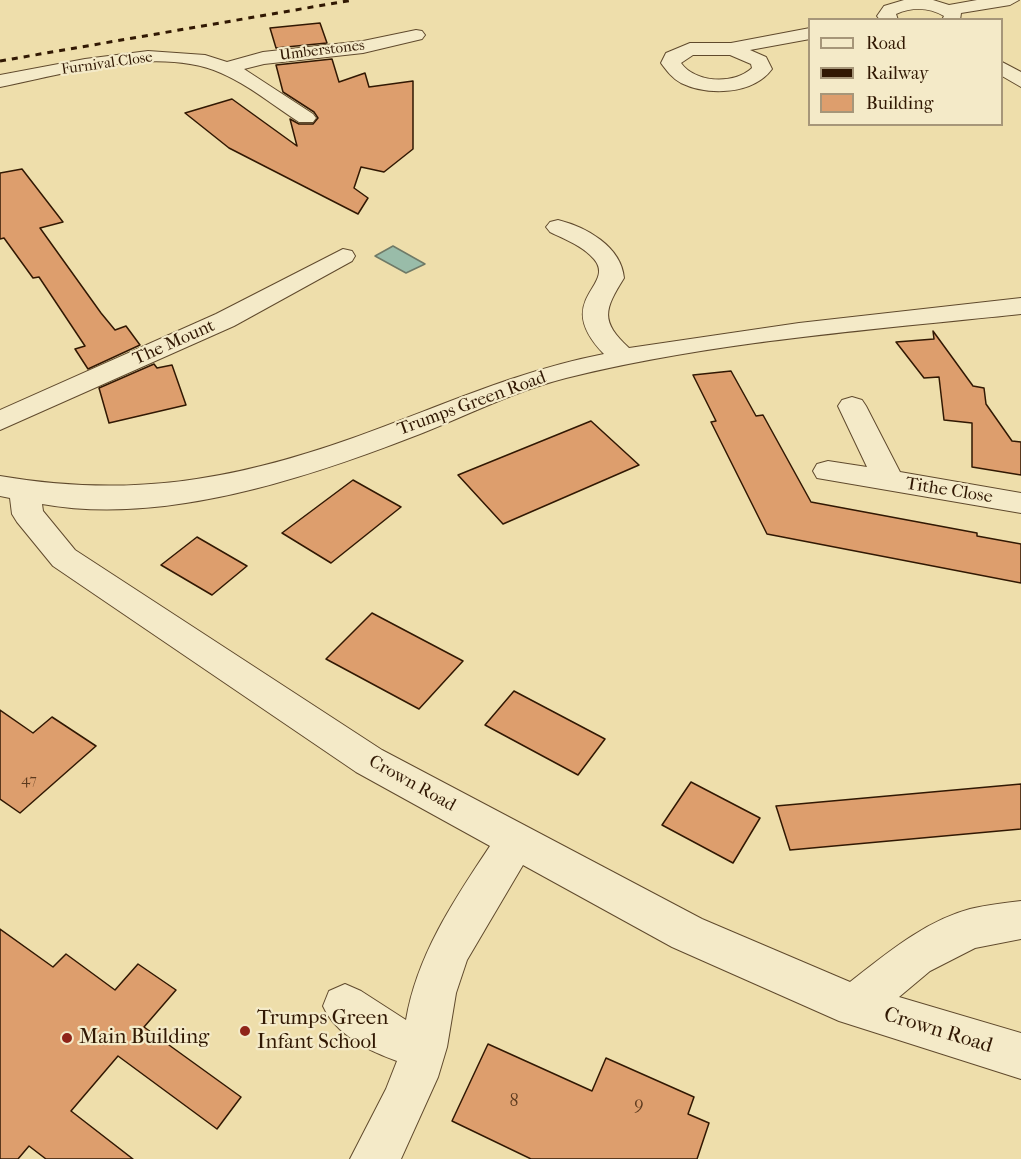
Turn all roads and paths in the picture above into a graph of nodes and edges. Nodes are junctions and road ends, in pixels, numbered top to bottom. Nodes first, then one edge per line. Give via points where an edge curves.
1 (1010, 0) edge
2 (950, 15) edge
3 (888, 18) edge
4 (808, 33) edge
5 (416, 35) dead end
6 (733, 49) dead end
7 (227, 68) junction
8 (1003, 69) edge
9 (0, 81) edge
10 (1021, 81) edge
11 (306, 118) dead end
12 (558, 226) dead end
13 (343, 256) dead end
14 (1021, 306) edge
15 (624, 358) junction
16 (852, 406) dead end
17 (0, 421) edge
18 (828, 471) dead end
19 (889, 480) junction
20 (12, 489) edge
21 (1021, 502) edge
22 (516, 841) junction
23 (1021, 920) edge
24 (345, 1006) dead end
25 (855, 1006) junction
26 (423, 1048) junction
27 (1021, 1056) edge
28 (374, 1159) edge

1 - 2 street
2 - 3 street via 924,5 904,6 886,13
4 - 6 street
5 - 7 street, Umberstones via 363,47 263,58
7 - 9 street, Furnival Close via 186,57 148,56
7 - 11 street, Furnival Close
8 - 10 street
12 - 15 street via 609,260 612,278 595,306 595,317 599,332
13 - 17 street, The Mount via 225,320
14 - 15 street, Trumps Green Road via 772,333
15 - 20 street, Trumps Green Road via 529,380 357,447 277,472 221,484 166,495 109,498
16 - 19 street, Tithe Close
18 - 19 street
19 - 21 street, Tithe Close
20 - 22 street, Crown Road via 64,558 82,571 369,761
22 - 25 street, Crown Road via 687,933
22 - 26 street via 467,916 452,948 434,993
23 - 25 street, Crown Road via 960,933 915,957
24 - 26 street via 389,1036
25 - 27 street, Crown Road
26 - 28 street via 400,1116

